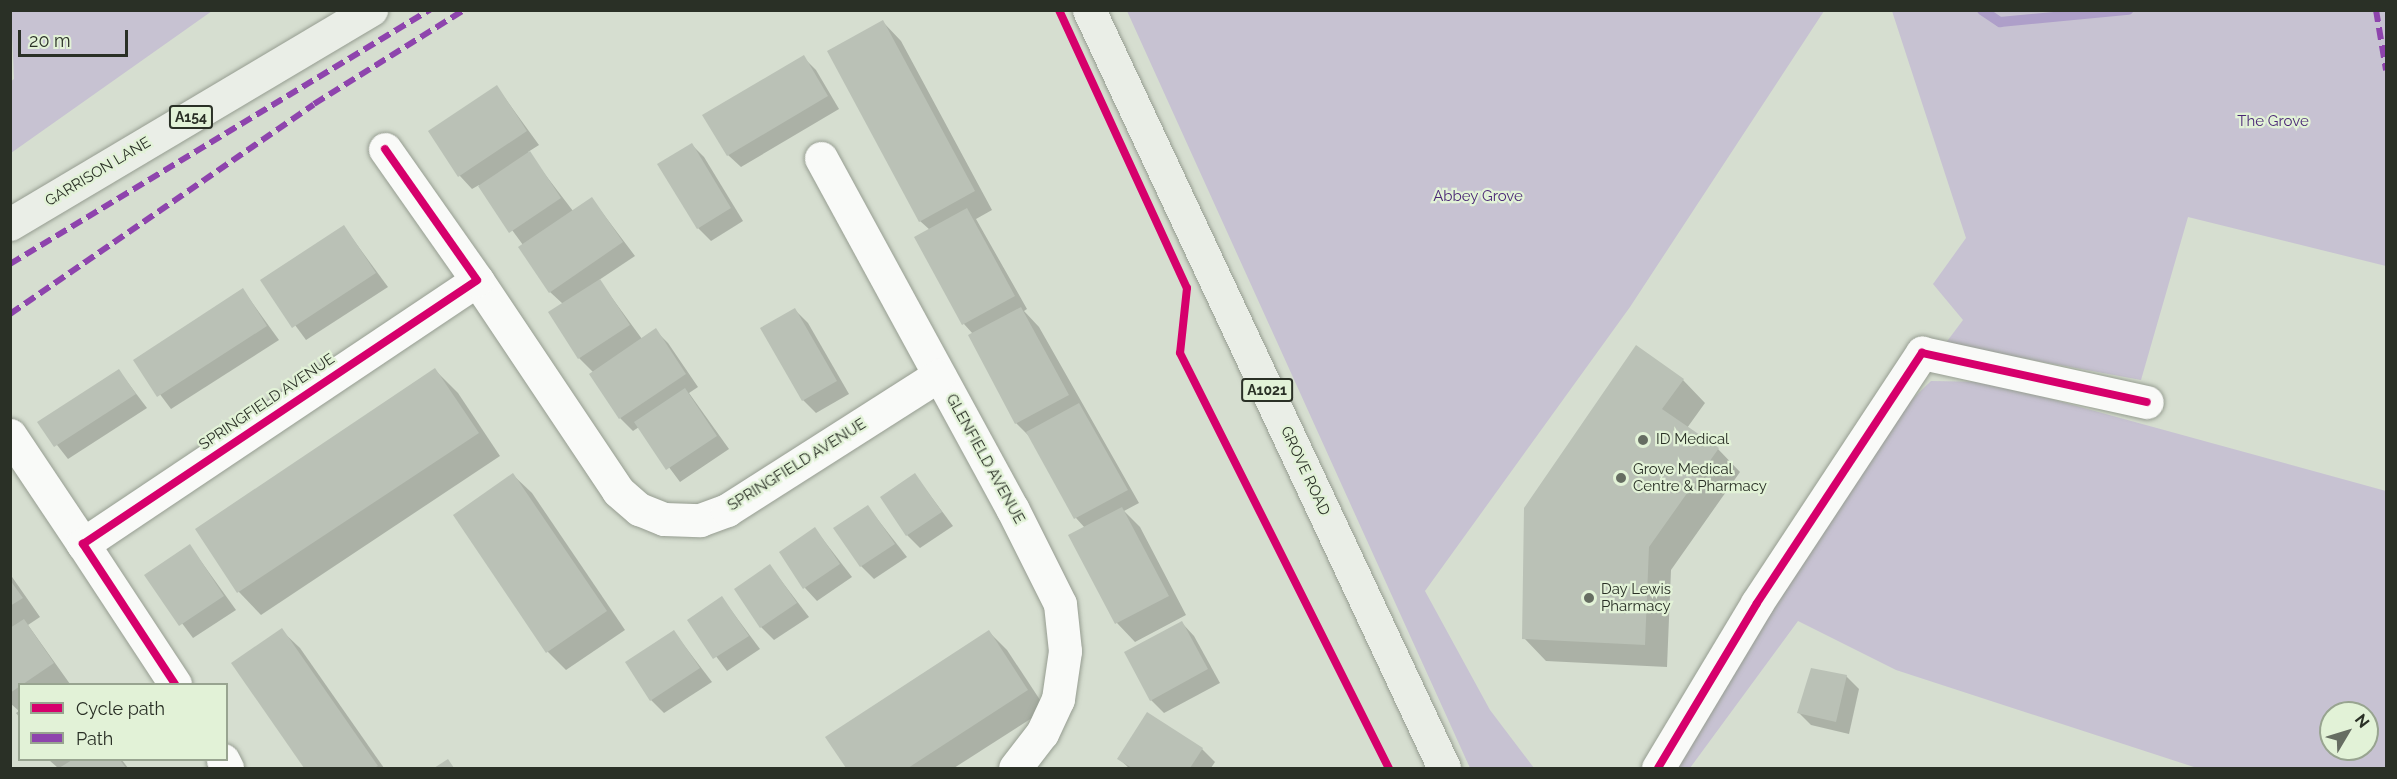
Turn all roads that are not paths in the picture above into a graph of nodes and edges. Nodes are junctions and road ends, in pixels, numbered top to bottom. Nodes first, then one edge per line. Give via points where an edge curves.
1 (371, 10) edge
2 (1089, 10) edge
3 (385, 149) dead end
4 (821, 158) dead end
5 (10, 224) edge
6 (477, 280) junction
7 (939, 375) junction
8 (2147, 402) dead end
9 (10, 435) edge
10 (83, 544) junction
11 (174, 683) edge
12 (1015, 768) edge
13 (1444, 768) edge
14 (1658, 768) edge

1 - 5 main road, GARRISON LANE / A154
2 - 13 main road, GROVE ROAD / A1021
3 - 6 street, SPRINGFIELD AVENUE
4 - 7 street, GLENFIELD AVENUE
6 - 7 street, SPRINGFIELD AVENUE via 618,491 639,509 664,519 700,520 727,510
6 - 10 street, SPRINGFIELD AVENUE
7 - 12 street, GLENFIELD AVENUE via 1045,571 1063,618 1064,668 1054,712
8 - 14 street via 1922,353 1757,603
9 - 10 street
10 - 11 street

